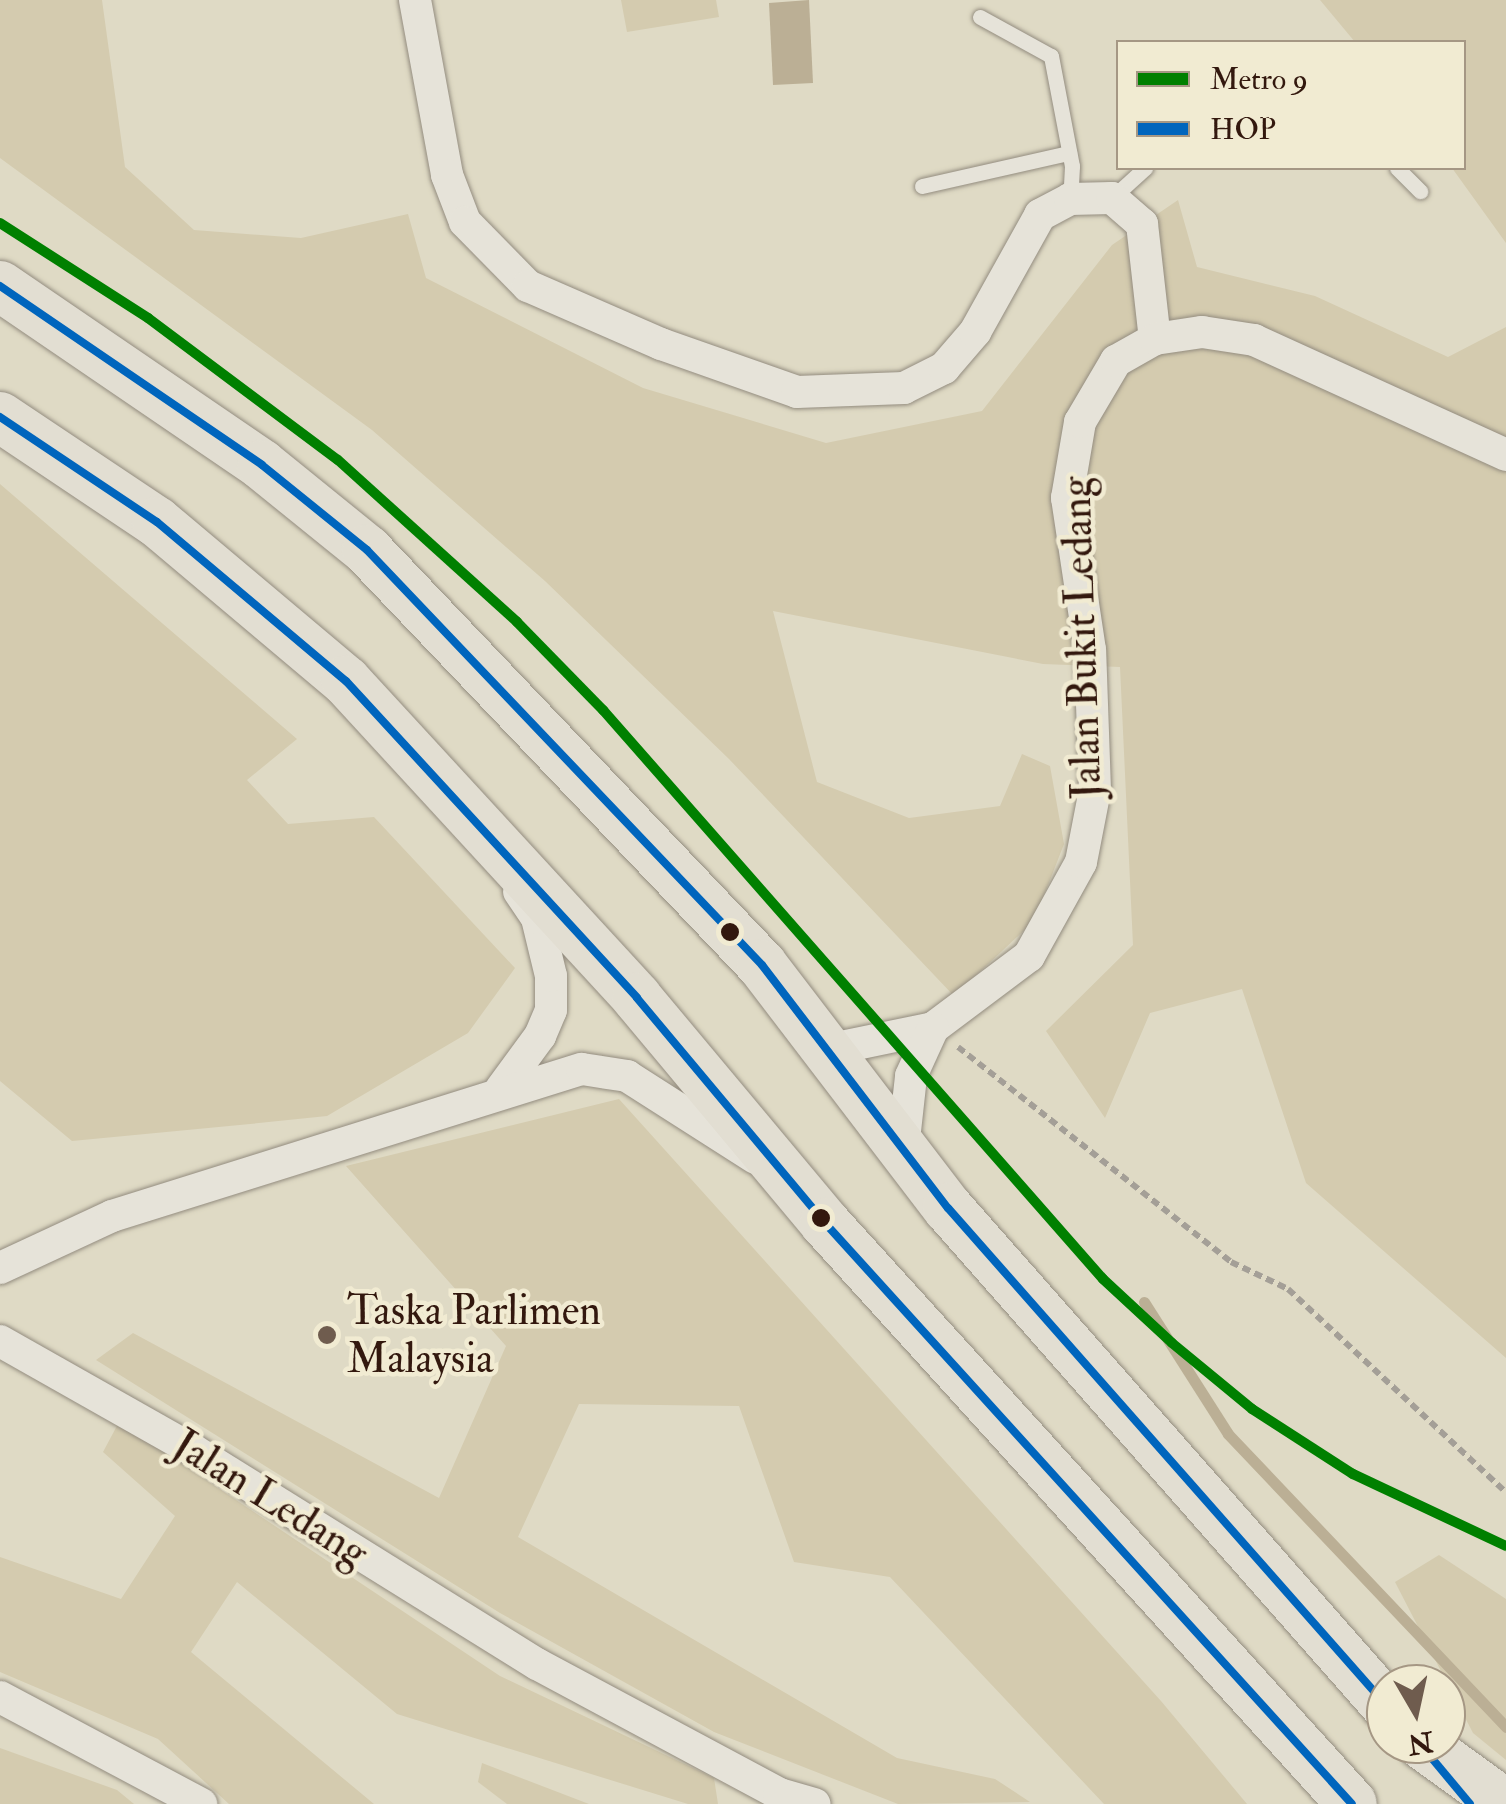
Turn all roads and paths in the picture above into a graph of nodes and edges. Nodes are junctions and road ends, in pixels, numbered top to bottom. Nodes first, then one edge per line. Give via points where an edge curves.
1 (414, 0) edge
2 (980, 18) dead end
3 (1069, 153) junction
4 (1142, 170) edge
5 (1399, 170) edge
6 (922, 186) dead end
7 (1420, 191) dead end
8 (1112, 198) junction
9 (1070, 199) junction
10 (0, 286) edge
11 (1154, 339) junction
12 (0, 417) edge
13 (1506, 455) edge
14 (456, 798) junction
15 (933, 1028) junction
16 (827, 1050) junction
17 (501, 1090) junction
18 (903, 1149) junction
19 (818, 1214) junction
20 (0, 1268) edge
21 (0, 1341) edge
22 (1506, 1492) edge
23 (1366, 1681) edge
24 (0, 1697) edge
25 (1437, 1764) edge
26 (1449, 1764) edge
27 (201, 1804) edge
28 (814, 1804) edge
29 (1352, 1804) edge
30 (1470, 1804) edge
31 (1505, 1804) edge

1 - 9 street via 447,176 465,222 528,286 797,392 904,388 944,368 975,332 1040,215
2 - 3 lane via 1048,50
3 - 6 lane
3 - 9 lane
4 - 8 lane
5 - 7 lane
8 - 9 street
8 - 11 street via 1142,224
10 - 16 main road via 262,465 367,550 762,966
11 - 13 street, Jalan Bukit Ledang via 1202,332 1254,340
11 - 15 street, Jalan Bukit Ledang via 1116,362 1080,422 1067,498 1090,650 1096,790 1081,862 1029,956
12 - 14 main road via 157,522 346,681
14 - 17 street via 537,918 551,976 550,1010 540,1036
14 - 19 main road via 637,998
15 - 16 street, Jalan Bukit Ledang
15 - 18 street, Jalan Bukit Ledang via 911,1076
15 - 22 path via 1231,1262 1288,1289
16 - 18 main road
17 - 19 street via 582,1070 627,1076 751,1154
17 - 20 street via 112,1216
18 - 23 main road
19 - 29 main road
21 - 28 street, Jalan Ledang via 193,1450 537,1664 779,1794
24 - 27 street
25 - 30 main road
26 - 31 main road

